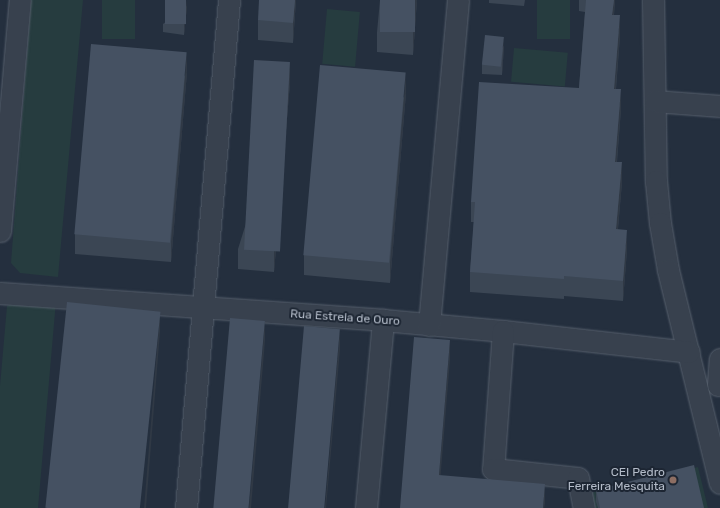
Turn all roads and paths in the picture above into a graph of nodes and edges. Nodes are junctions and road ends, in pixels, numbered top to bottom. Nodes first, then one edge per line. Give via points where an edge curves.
1 (20, 0) edge
2 (229, 0) edge
3 (458, 0) edge
4 (654, 0) edge
5 (655, 101) junction
6 (720, 106) edge
7 (0, 231) edge
8 (0, 293) edge
9 (202, 308) junction
10 (383, 320) junction
11 (429, 325) junction
12 (503, 331) junction
13 (689, 352) junction
14 (720, 359) edge
15 (696, 382) junction
16 (719, 385) edge
17 (720, 483) edge
18 (186, 508) edge
19 (366, 508) edge
20 (584, 508) edge

1 - 7 street
2 - 9 street
3 - 11 street
4 - 5 street
5 - 6 street
5 - 13 street via 656,181 660,223 668,270
8 - 9 street, Rua Estrela de Ouro
9 - 10 street, Rua Estrela de Ouro
9 - 18 street
10 - 11 street, Rua Estrela de Ouro
10 - 19 street
11 - 12 street, Rua Estrela de Ouro
12 - 13 street, Rua Estrela de Ouro
12 - 20 street via 493,469 578,478
13 - 15 street
14 - 16 street
15 - 16 street
15 - 17 street

